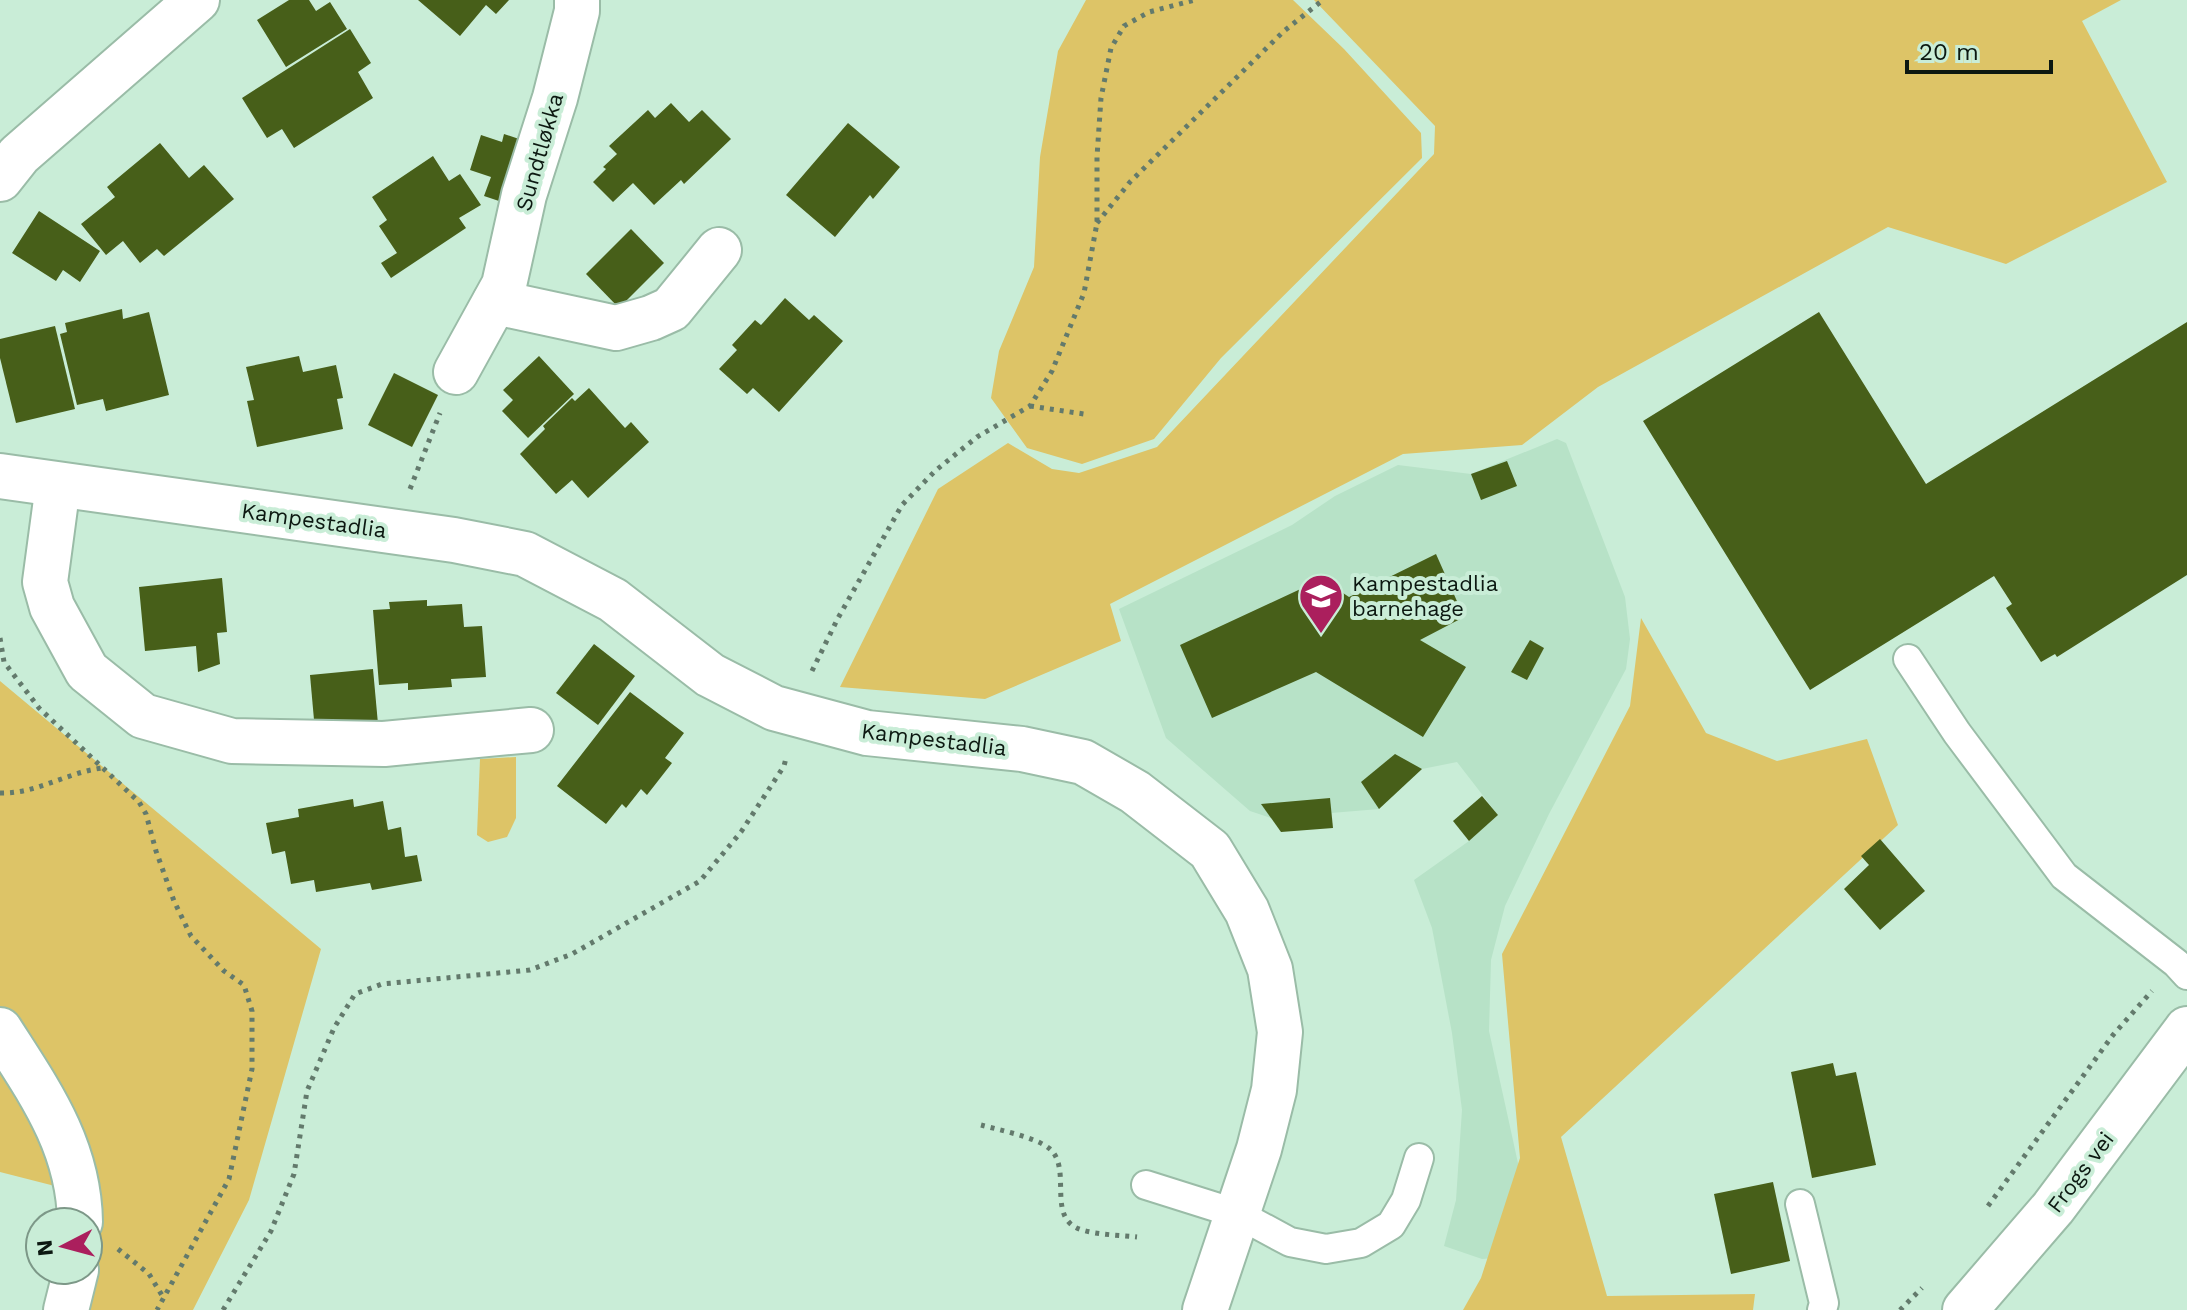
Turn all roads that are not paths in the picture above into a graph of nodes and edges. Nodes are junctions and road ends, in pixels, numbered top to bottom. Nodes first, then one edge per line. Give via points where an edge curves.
1 (197, 0) edge
2 (577, 0) edge
3 (0, 179) edge
4 (719, 250) dead end
5 (495, 302) junction
6 (456, 372) road end
7 (0, 476) edge
8 (58, 485) junction
9 (1908, 659) dead end
10 (531, 730) dead end
11 (2182, 969) edge
12 (2187, 1029) edge
13 (0, 1030) edge
14 (1419, 1158) dead end
15 (1146, 1185) dead end
16 (1800, 1204) dead end
17 (80, 1206) edge
18 (1238, 1214) junction
19 (74, 1286) edge
20 (66, 1310) edge
21 (1205, 1310) edge
22 (1822, 1310) edge
23 (1965, 1310) edge

1 - 3 street via 19,155
2 - 5 street, Sundtløkka via 555,98
4 - 5 street via 671,309 616,328
5 - 6 street, Sundtløkka
7 - 8 street, Kampestadlia
8 - 10 street via 45,582 52,607 87,671 143,716 232,741 384,744
8 - 18 street, Kampestadlia via 525,554 613,600 710,675 774,708 867,733 1022,749 1083,762 1135,792 1210,850 1247,911 1270,969 1280,1032 1274,1090
9 - 11 lane via 2064,876
12 - 23 street, Frogs vei via 2053,1208
13 - 17 street via 62,1132
14 - 18 lane via 1406,1200 1391,1225 1361,1243 1326,1249 1290,1242
15 - 18 lane
16 - 22 lane
18 - 21 street, Kampestadlia
19 - 20 street

